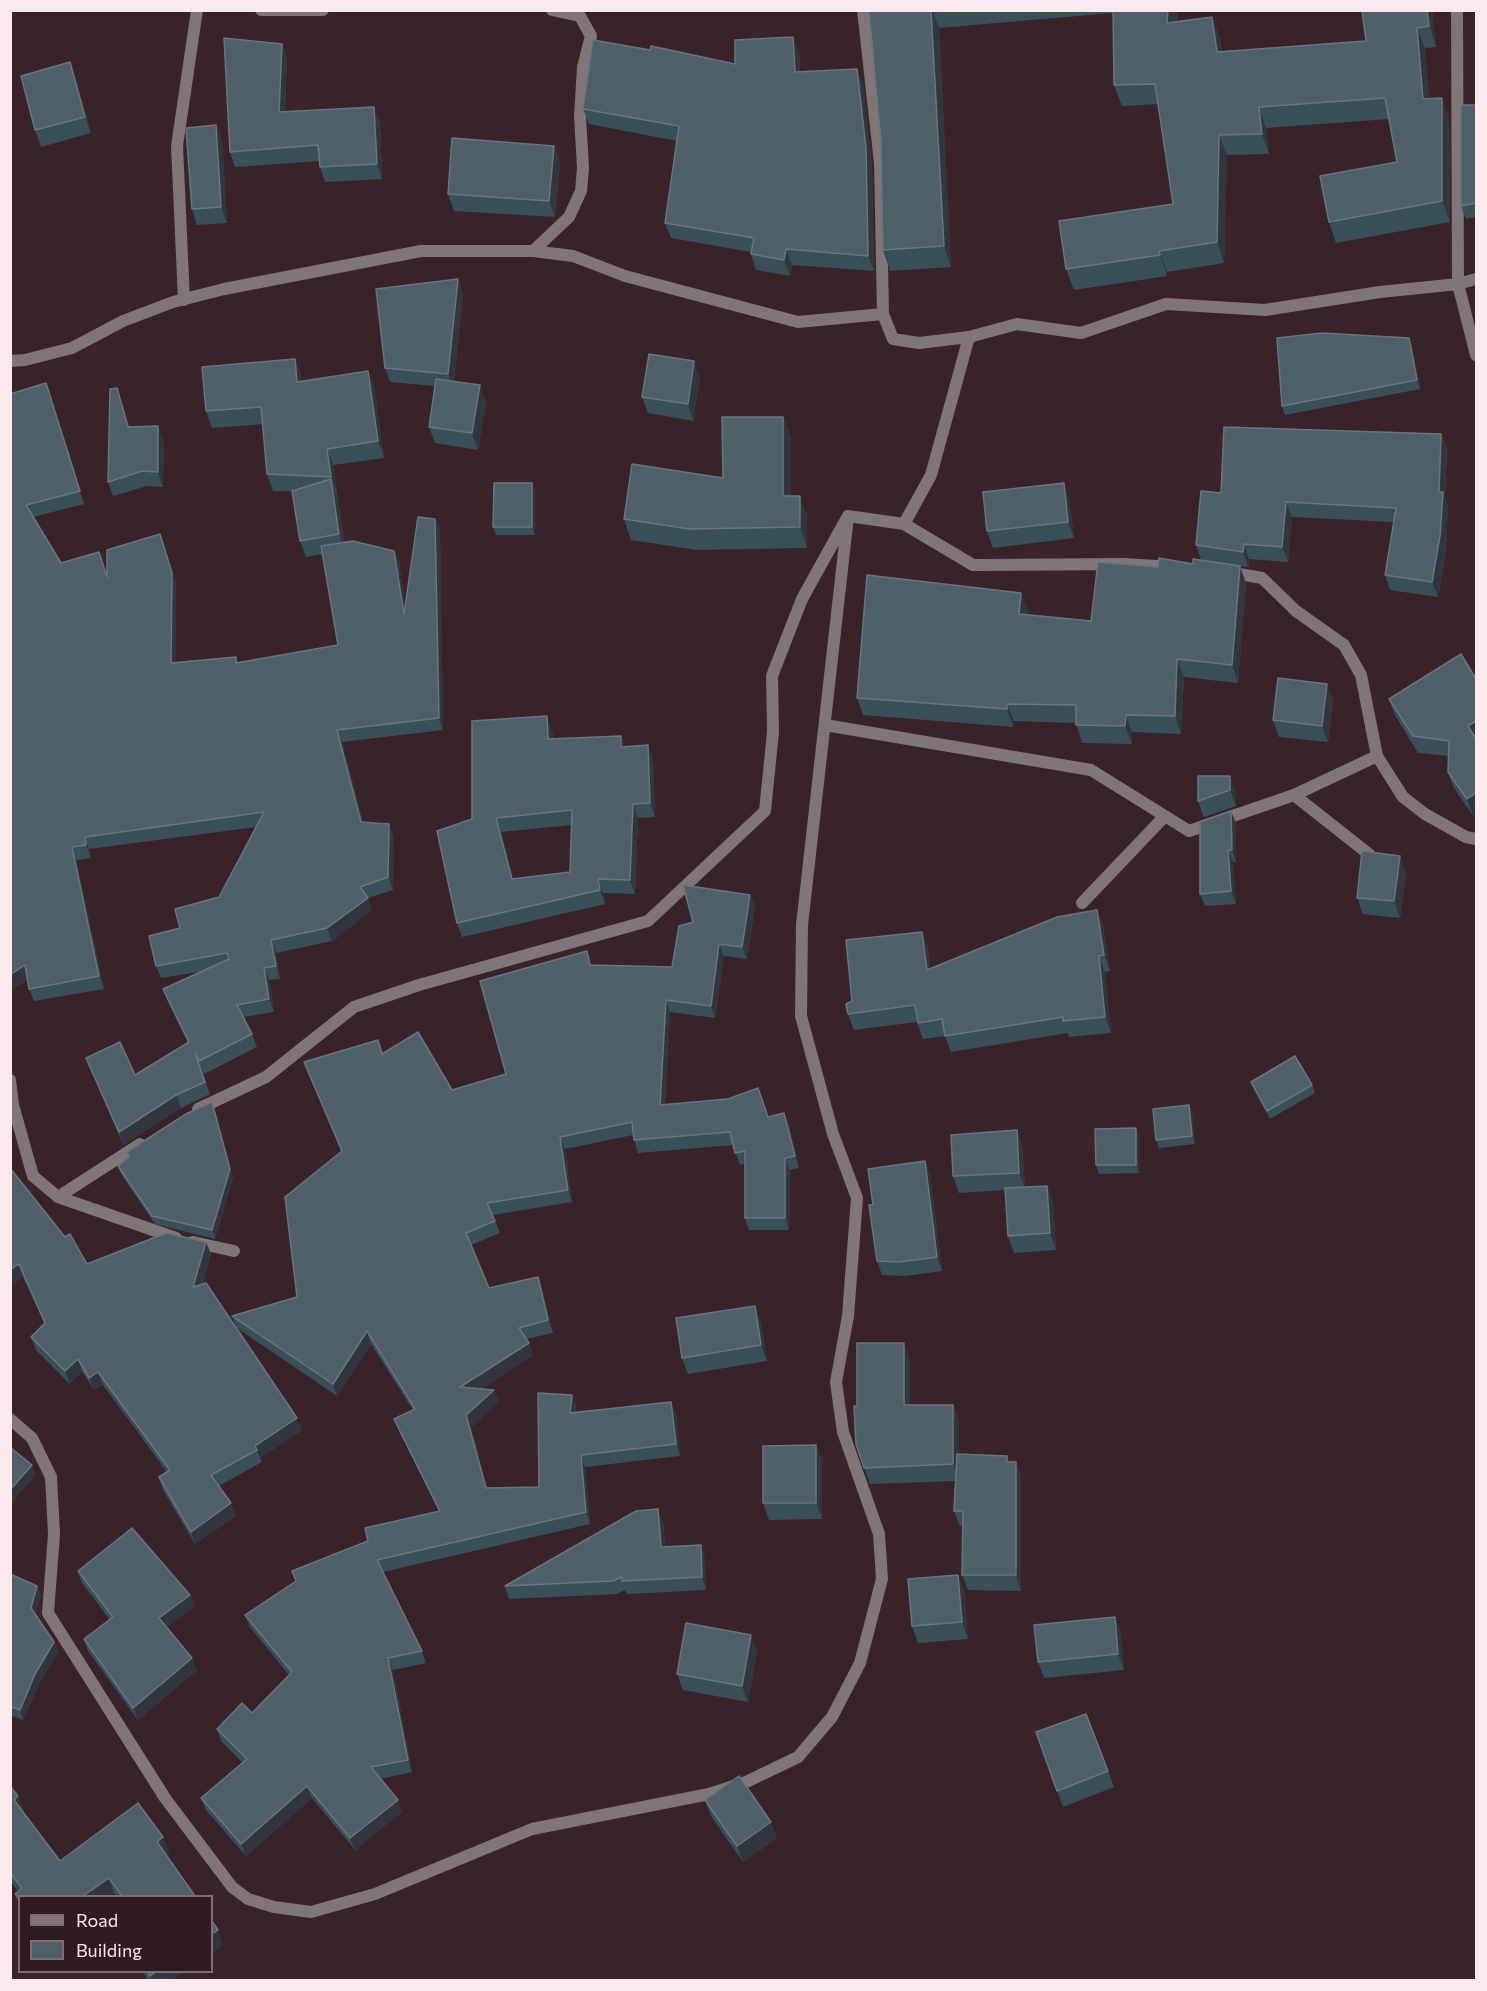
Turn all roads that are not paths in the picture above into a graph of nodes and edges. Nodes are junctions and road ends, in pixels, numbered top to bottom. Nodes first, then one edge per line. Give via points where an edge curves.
1 (197, 10) edge
2 (261, 10) edge
3 (323, 10) edge
4 (552, 10) edge
5 (863, 10) edge
6 (1457, 10) edge
7 (533, 251) junction
8 (1476, 279) edge
9 (1458, 284) junction
10 (183, 300) junction
11 (883, 314) junction
12 (969, 337) junction
13 (1476, 355) edge
14 (10, 361) edge
15 (848, 516) junction
16 (904, 524) junction
17 (1189, 568) edge
18 (1211, 569) edge
19 (825, 725) junction
20 (1377, 756) junction
21 (1294, 795) junction
22 (1165, 816) junction
23 (1476, 839) edge
24 (1370, 855) edge
25 (1082, 903) dead end
26 (10, 1080) edge
27 (185, 1114) edge
28 (156, 1134) edge
29 (58, 1197) junction
30 (234, 1251) dead end
31 (10, 1419) edge

1 - 10 street via 177,146
2 - 3 street
4 - 7 street via 580,16 591,36 583,67 580,116 583,168 581,190 569,217
5 - 11 street via 880,163
6 - 9 street
7 - 10 street via 421,250
7 - 11 street via 573,256 625,276 798,322
8 - 9 street
9 - 12 street via 1265,310 1166,304 1082,333 1017,324
9 - 13 street
10 - 14 street via 123,321 72,348
11 - 12 street via 893,339 919,343
12 - 16 street via 931,475
15 - 16 street
15 - 19 street
15 - 27 street via 802,599 772,676 773,732 765,812 648,921 354,1007 266,1077
16 - 17 street via 973,565 1125,564
18 - 20 street via 1262,578 1296,611 1344,645 1361,675
19 - 22 street via 1092,770
19 - 31 street via 802,925 801,1016 833,1134 857,1198 848,1316 836,1382 843,1432 879,1534 882,1579 860,1663 832,1717 798,1757 746,1782 709,1794 532,1829 375,1894 311,1912 248,1899 232,1887 165,1798 48,1613 54,1534 51,1478 32,1438
20 - 21 street
20 - 23 street via 1403,797 1425,814
21 - 22 street via 1190,831
21 - 24 street
22 - 25 street
26 - 29 street via 33,1176
28 - 29 street
29 - 30 street via 164,1236

